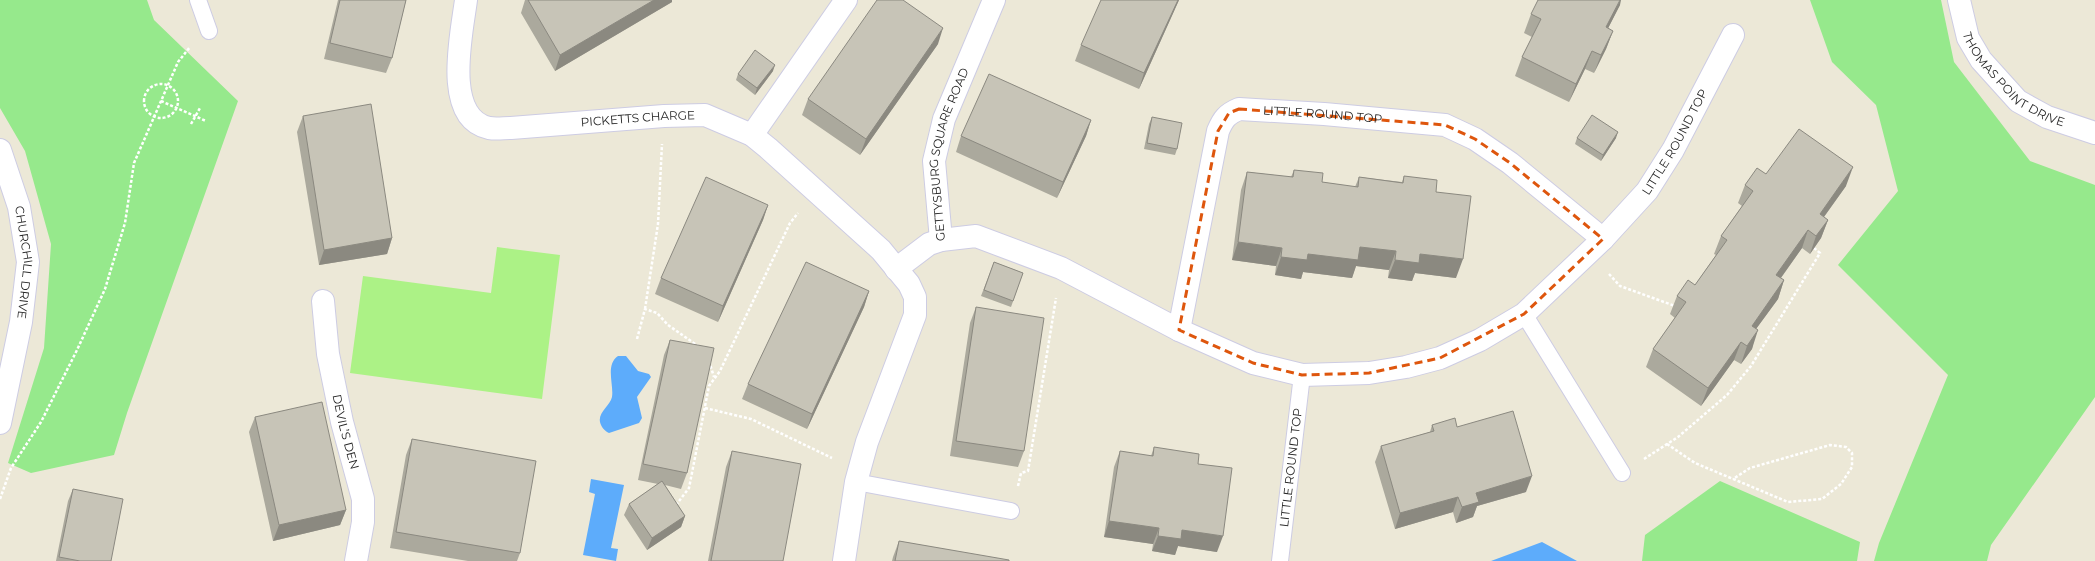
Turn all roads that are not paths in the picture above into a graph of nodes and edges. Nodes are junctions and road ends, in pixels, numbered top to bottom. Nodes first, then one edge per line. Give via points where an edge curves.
1 (198, 0) edge
2 (466, 0) edge
3 (846, 0) edge
4 (994, 0) edge
5 (1959, 0) edge
6 (209, 31) road end
7 (1733, 35) dead end
8 (2095, 133) edge
9 (752, 135) junction
10 (0, 150) edge
11 (941, 240) junction
12 (1596, 246) junction
13 (896, 269) junction
14 (323, 301) dead end
15 (1524, 314) junction
16 (1179, 330) junction
17 (1302, 375) junction
18 (0, 424) edge
19 (1622, 473) road end
20 (858, 474) junction
21 (1011, 511) road end
22 (356, 561) edge
23 (844, 561) edge
24 (1280, 561) edge

1 - 6 lane
2 - 9 street, PICKETTS CHARGE via 459,79 460,95 465,110 475,121 489,128 705,115
3 - 9 street
4 - 11 street, GETTYSBURG SQUARE ROAD via 944,119 934,161
5 - 8 street, THOMAS POINT DRIVE via 1968,38 1981,60 2018,101 2047,117
7 - 12 street, LITTLE ROUND TOP via 1673,150 1647,190
9 - 13 street, PICKETTS CHARGE via 881,250
10 - 18 street, CHURCHILL DRIVE via 19,207 28,262 21,322
11 - 13 street, GETTYSBURG SQUARE ROAD via 929,244
11 - 16 street, LITTLE ROUND TOP via 976,236 1054,266
12 - 15 street, LITTLE ROUND TOP
12 - 16 street, LITTLE ROUND TOP via 1498,155 1475,139 1445,125 1239,109 1229,113 1222,120 1218,131
13 - 20 street via 909,284 915,297 915,316 867,442
14 - 22 street, DEVIL’S DEN via 328,354 342,422 363,499 363,522
15 - 17 street, LITTLE ROUND TOP via 1480,340 1447,355 1406,368 1369,374
15 - 19 lane
16 - 17 street, LITTLE ROUND TOP via 1253,363
17 - 24 lane, LITTLE ROUND TOP
20 - 21 lane
20 - 23 street

